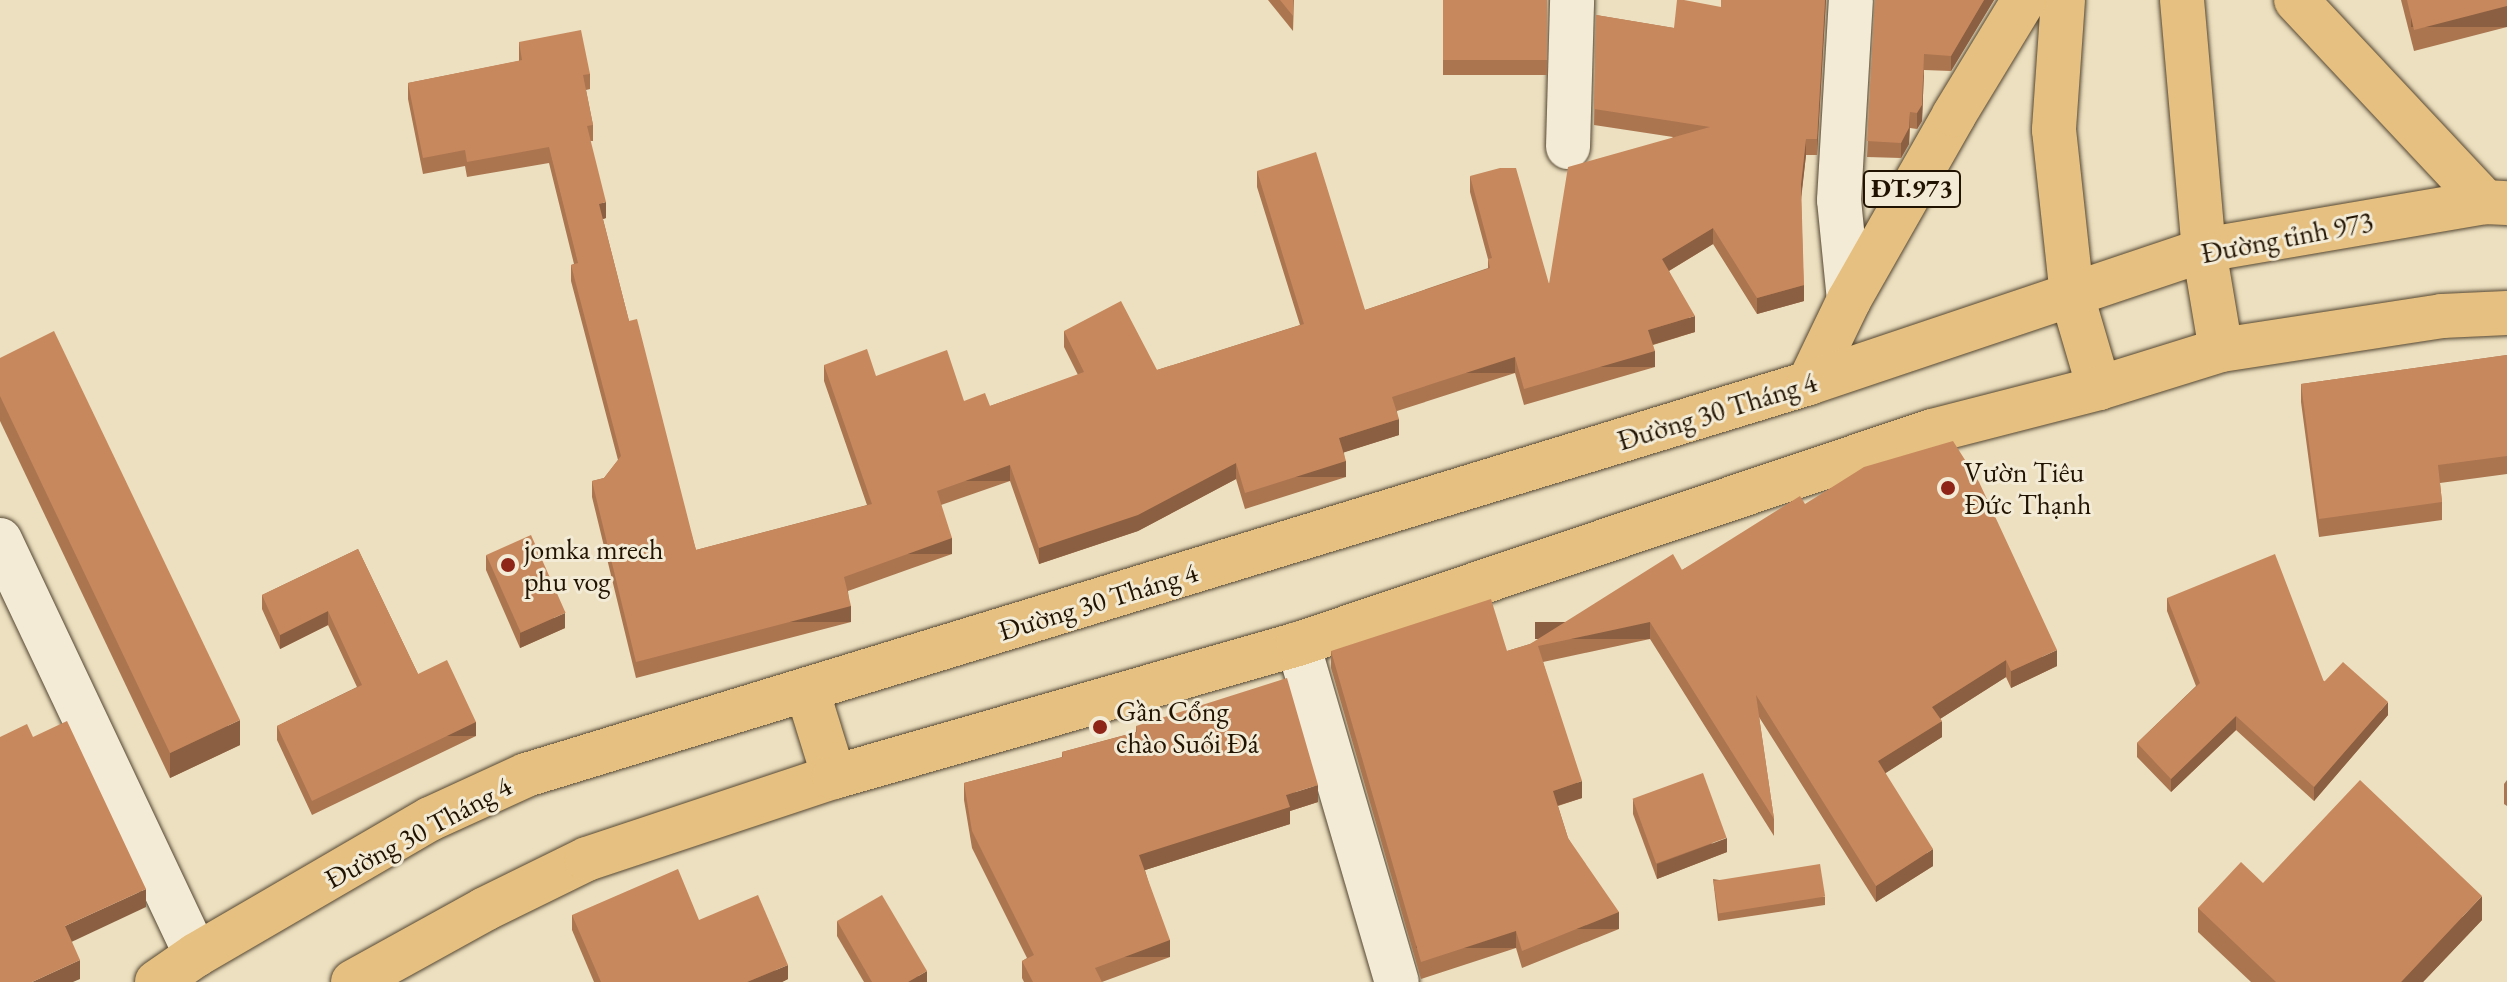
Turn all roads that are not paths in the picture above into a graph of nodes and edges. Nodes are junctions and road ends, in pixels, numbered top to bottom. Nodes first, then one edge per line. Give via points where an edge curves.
1 (1572, 0) edge
2 (1851, 0) edge
3 (2024, 0) edge
4 (2063, 0) edge
5 (2182, 0) edge
6 (2296, 0) edge
7 (1568, 147) dead end
8 (2496, 202) edge
9 (2204, 250) junction
10 (2072, 296) junction
11 (1849, 300) junction
12 (2507, 313) edge
13 (2221, 350) junction
14 (1809, 383) junction
15 (2099, 388) junction
16 (0, 540) edge
17 (1298, 644) junction
18 (807, 690) junction
19 (834, 777) junction
20 (196, 955) junction
21 (157, 982) edge
22 (353, 982) edge
23 (1397, 982) edge

1 - 7 street
2 - 11 street via 1839,200
3 - 11 main road, ĐT.973
4 - 10 main road via 2054,130
5 - 9 main road
6 - 8 main road
8 - 9 main road, Đường tỉnh 973
9 - 10 main road, Đường tỉnh 973
9 - 13 main road
10 - 14 main road, Đường 30 Tháng 4
10 - 15 main road
11 - 14 main road, ĐT.973
12 - 13 main road via 2442,316
13 - 15 main road
14 - 18 main road, Đường 30 Tháng 4
15 - 17 main road via 1932,431
16 - 20 street
17 - 19 main road
17 - 23 street
18 - 19 main road
18 - 20 main road, Đường 30 Tháng 4 via 526,775 430,819
19 - 22 main road via 587,859
20 - 21 main road, Đường 30 Tháng 4

